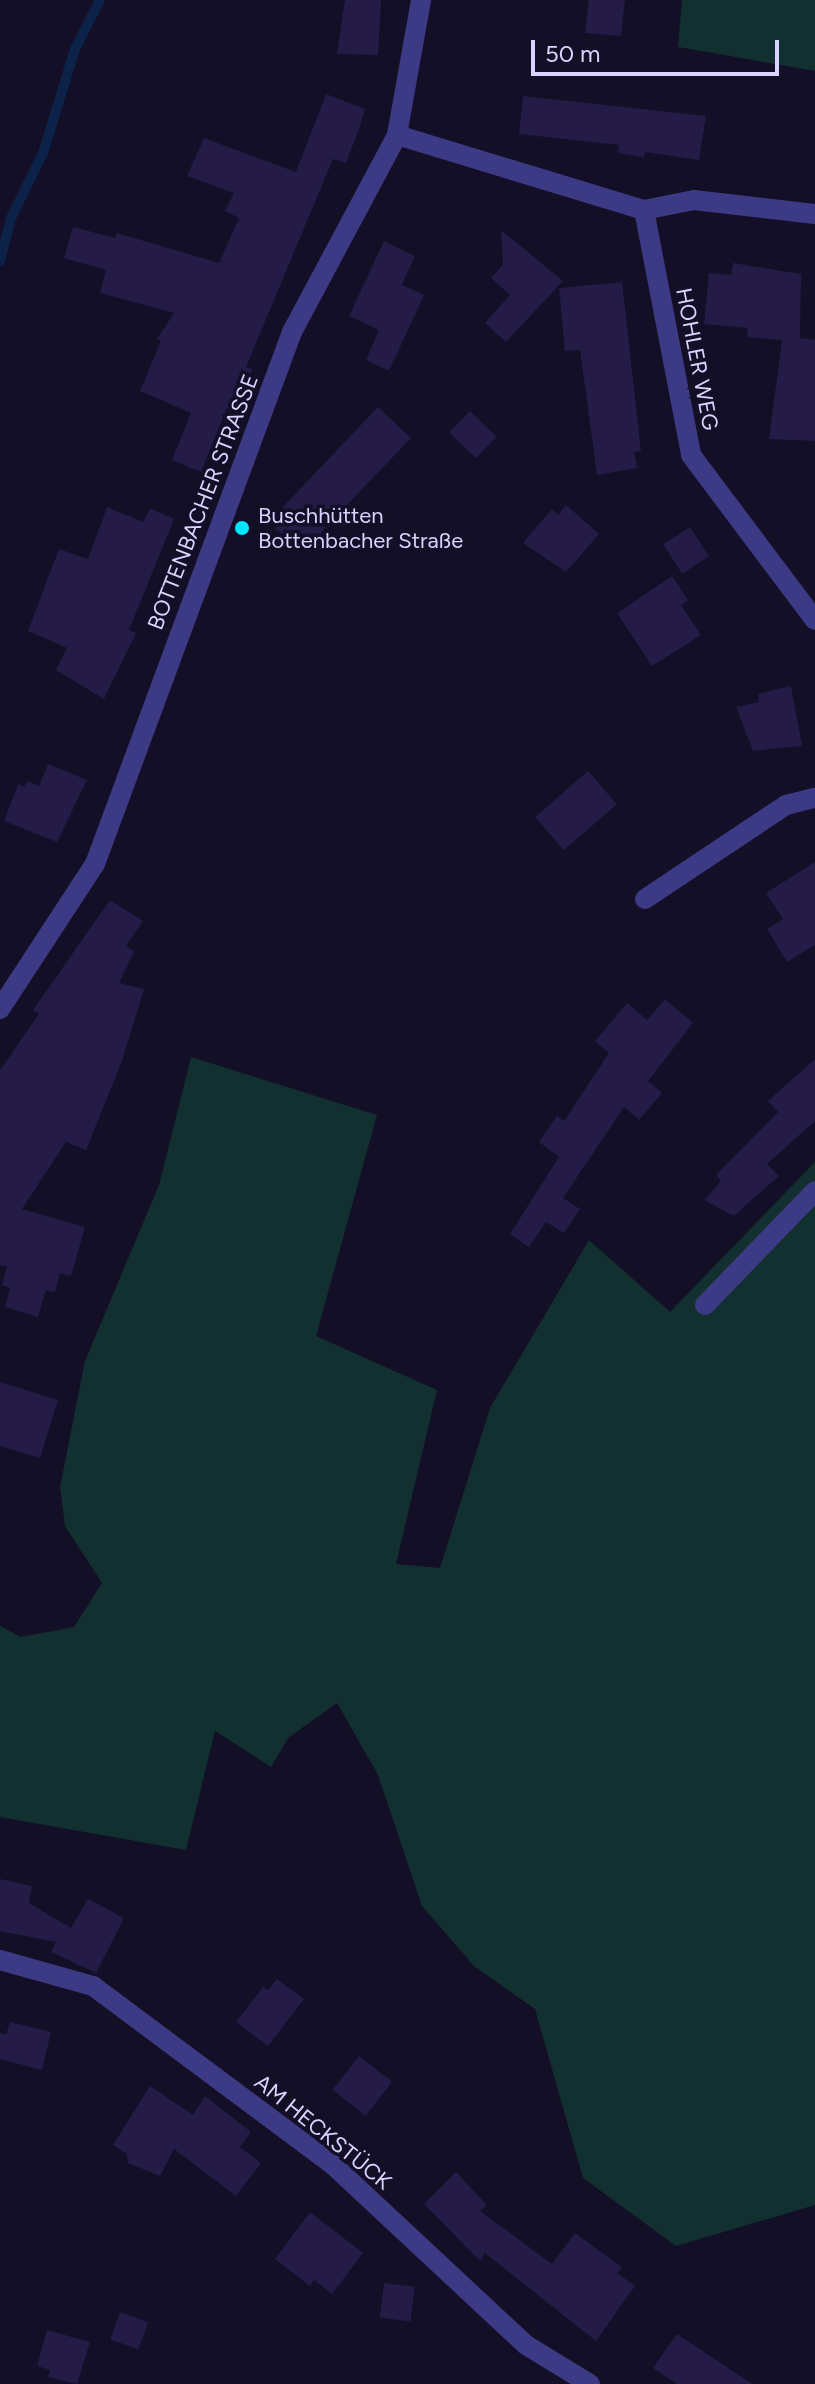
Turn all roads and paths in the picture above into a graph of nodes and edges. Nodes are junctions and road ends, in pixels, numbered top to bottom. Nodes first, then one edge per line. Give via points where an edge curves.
1 (421, 0) edge
2 (397, 135) junction
3 (644, 210) junction
4 (815, 214) edge
5 (815, 620) edge
6 (815, 798) edge
7 (645, 899) dead end
8 (0, 1009) edge
9 (815, 1191) edge
10 (705, 1305) dead end
11 (0, 1960) edge
12 (590, 2384) edge

1 - 2 street, BOTTENBACHER STRASSE
2 - 3 street
2 - 8 street, BOTTENBACHER STRASSE via 292,332 95,864
3 - 4 street via 694,200
3 - 5 street, HOHLER WEG via 691,455
6 - 7 street via 786,805
9 - 10 street
11 - 12 street, AM HECKSTÜCK via 93,1986 333,2165 526,2345

